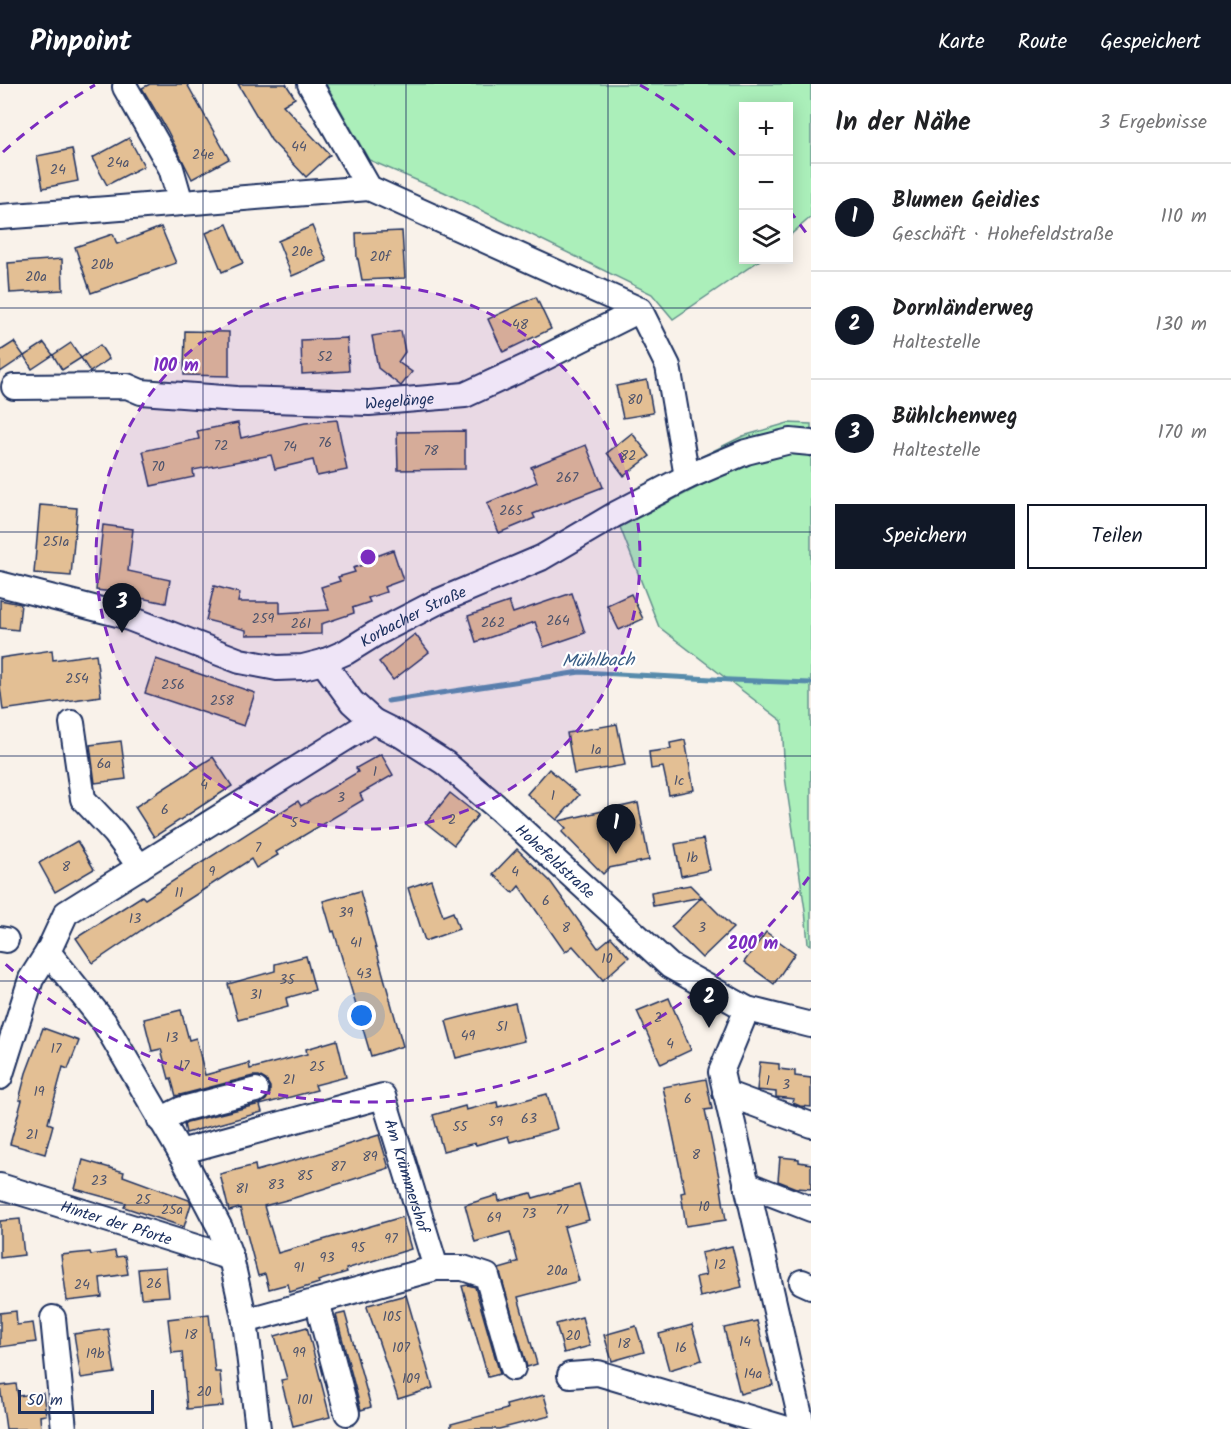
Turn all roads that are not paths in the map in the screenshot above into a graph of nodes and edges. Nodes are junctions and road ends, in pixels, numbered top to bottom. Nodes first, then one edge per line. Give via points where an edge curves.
1 (310, 84) edge
2 (125, 87) dead end
3 (369, 188) junction
4 (182, 203) junction
5 (0, 217) edge
6 (639, 310) junction
7 (14, 387) dead end
8 (811, 443) edge
9 (687, 477) junction
10 (0, 584) edge
11 (323, 662) junction
12 (373, 721) junction
13 (72, 723) dead end
14 (140, 867) junction
15 (48, 952) junction
16 (747, 1009) junction
17 (811, 1025) edge
18 (0, 1077) edge
19 (256, 1090) dead end
20 (725, 1093) junction
21 (160, 1120) junction
22 (811, 1125) edge
23 (180, 1152) junction
24 (746, 1184) junction
25 (0, 1186) edge
26 (811, 1209) edge
27 (231, 1258) junction
28 (436, 1268) junction
29 (317, 1301) junction
30 (53, 1318) dead end
31 (245, 1321) junction
32 (513, 1368) dead end
33 (570, 1375) dead end
34 (347, 1413) dead end
35 (800, 1422) edge
36 (64, 1429) edge
37 (258, 1429) edge

1 - 3 street
2 - 4 street via 171,168
3 - 4 street
3 - 6 street
4 - 5 street
6 - 7 street, Wegelänge via 465,395 369,403 237,399 141,392 127,386
6 - 9 street via 668,366
8 - 9 street, Korbacher Straße via 790,441 746,452
9 - 11 street, Korbacher Straße via 541,558 437,602
10 - 11 street, Korbacher Straße via 121,615 240,661 277,668
11 - 12 street, Hohefeldstraße via 352,702
12 - 14 street
12 - 16 street, Hohefeldstraße via 445,763 670,966
13 - 14 street via 84,799
14 - 15 street via 66,913
15 - 18 street via 31,979
15 - 21 street via 104,1022
16 - 17 street, Hohefeldstraße
16 - 20 street via 721,1072
19 - 21 street via 182,1109
20 - 22 street
20 - 24 street
21 - 23 street
23 - 27 street via 220,1228
23 - 28 street, Am Krümmershof via 383,1096
24 - 26 street
24 - 35 street
25 - 27 street, Hinter der Pforte
27 - 31 street
28 - 29 street
28 - 32 street via 464,1268 487,1276
29 - 31 street
29 - 34 street
30 - 36 street
31 - 37 street
33 - 35 street via 598,1373

